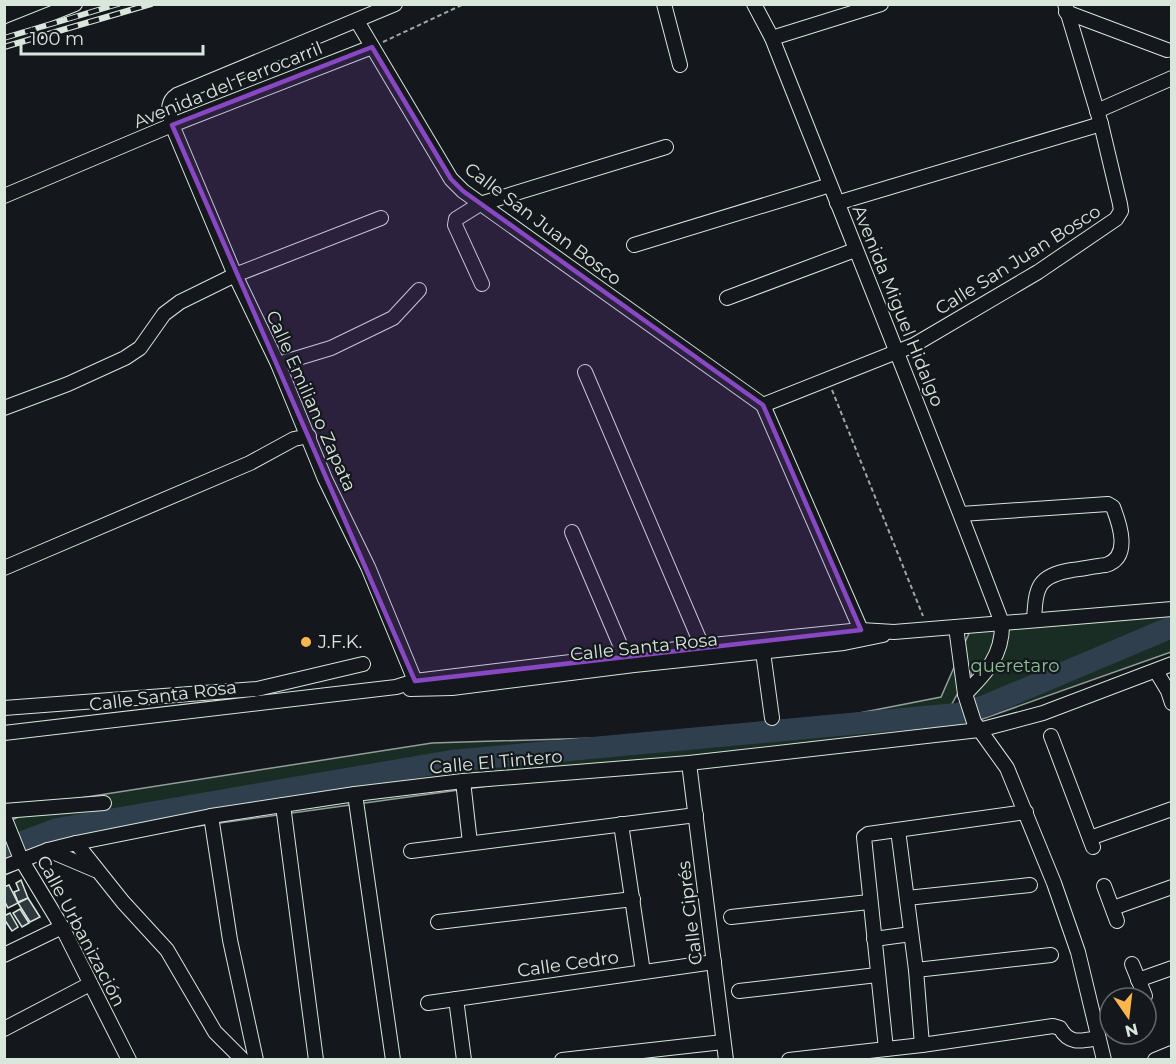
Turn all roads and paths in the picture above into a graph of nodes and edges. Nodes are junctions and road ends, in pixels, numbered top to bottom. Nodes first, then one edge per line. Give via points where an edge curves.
1 (75, 4) edge
2 (395, 4) edge
3 (464, 4) edge
4 (664, 4) edge
5 (754, 4) edge
6 (881, 4) edge
7 (1065, 8) edge
8 (357, 21) junction
9 (10, 30) dead end
10 (772, 38) junction
11 (372, 47) junction
12 (1167, 50) dead end
13 (680, 65) dead end
14 (1172, 78) edge
15 (1099, 118) junction
16 (172, 125) junction
17 (666, 147) dead end
18 (830, 185) junction
19 (4, 196) edge
20 (837, 203) junction
21 (480, 204) junction
22 (381, 218) dead end
23 (634, 245) dead end
24 (855, 250) junction
25 (235, 275) junction
26 (482, 284) dead end
27 (419, 290) dead end
28 (727, 298) dead end
29 (897, 351) junction
30 (278, 364) junction
31 (585, 372) dead end
32 (828, 380) junction
33 (295, 404) junction
34 (763, 405) junction
35 (4, 408) edge
36 (309, 436) junction
37 (294, 439) junction
38 (961, 514) junction
39 (572, 532) dead end
40 (4, 568) edge
41 (1172, 609) edge
42 (1034, 620) junction
43 (1002, 623) junction
44 (956, 627) junction
45 (928, 629) junction
46 (861, 630) junction
47 (894, 632) junction
48 (783, 644) junction
49 (704, 652) junction
50 (763, 652) junction
51 (630, 660) junction
52 (363, 664) dead end
53 (1172, 664) edge
54 (1156, 671) junction
55 (417, 685) junction
56 (966, 698) junction
57 (1172, 703) edge
58 (4, 708) edge
59 (772, 718) dead end
60 (976, 726) junction
61 (4, 733) edge
62 (1051, 736) dead end
63 (689, 763) junction
64 (463, 782) junction
65 (355, 794) junction
66 (105, 803) dead end
67 (284, 805) junction
68 (1172, 808) edge
69 (4, 811) edge
70 (1026, 812) junction
71 (696, 815) junction
72 (211, 816) junction
73 (4, 818) edge
74 (621, 824) junction
75 (898, 830) junction
76 (76, 843) junction
77 (470, 843) junction
78 (48, 850) junction
79 (411, 850) dead end
80 (21, 859) junction
81 (4, 867) edge
82 (97, 871) junction
83 (1030, 885) dead end
84 (1104, 886) dead end
85 (1172, 887) edge
86 (907, 898) junction
87 (633, 899) junction
88 (869, 902) junction
89 (731, 917) dead end
90 (438, 922) dead end
91 (63, 927) junction
92 (911, 934) junction
93 (874, 939) junction
94 (4, 955) edge
95 (1051, 955) dead end
96 (714, 962) junction
97 (1132, 964) dead end
98 (1172, 968) edge
99 (916, 970) junction
100 (643, 972) junction
101 (877, 975) junction
102 (1138, 980) junction
103 (90, 984) junction
104 (1141, 986) edge
105 (739, 992) dead end
106 (456, 999) junction
107 (428, 1003) dead end
108 (4, 1029) edge
109 (1098, 1038) joint
110 (723, 1042) junction
111 (922, 1045) junction
112 (886, 1049) junction
113 (1172, 1053) edge
114 (129, 1059) edge
115 (243, 1059) edge
116 (256, 1059) edge
117 (316, 1059) edge
118 (393, 1059) edge
119 (464, 1059) edge
120 (562, 1059) edge
121 (726, 1059) edge
122 (789, 1059) edge
123 (1155, 1059) edge

1 - 9 street
2 - 8 street
3 - 11 path
4 - 13 street
5 - 10 street, Avenida Miguel Hidalgo
6 - 10 street
7 - 12 street
7 - 15 street
8 - 11 street, Calle San Juan Bosco
8 - 16 street via 177,95 168,106
10 - 18 street, Avenida Miguel Hidalgo
11 - 16 street, Avenida del Ferrocarril
11 - 21 street, Calle San Juan Bosco via 451,179
14 - 15 street
15 - 20 street
15 - 29 street, Calle San Juan Bosco via 1121,211 1116,219 936,334
16 - 19 street, Avenida del Ferrocarril
16 - 25 street, Calle Emiliano Zapata
17 - 21 street
18 - 20 street, Avenida Miguel Hidalgo
18 - 23 street
20 - 24 street, Avenida Miguel Hidalgo
21 - 26 street via 455,222
21 - 34 street, Calle San Juan Bosco
22 - 25 street
24 - 28 street
24 - 29 street, Avenida Miguel Hidalgo
25 - 30 street, Calle Emiliano Zapata
25 - 35 street via 164,314 140,348 125,358
27 - 30 street via 393,318 331,348
29 - 32 street, Calle San Juan Bosco
29 - 38 street, Avenida Miguel Hidalgo
30 - 33 street, Calle Emiliano Zapata
31 - 49 street
32 - 34 street, Calle San Juan Bosco
32 - 45 path
33 - 36 street, Calle Emiliano Zapata
33 - 37 street
34 - 46 street
36 - 37 street
36 - 55 street, Calle Emiliano Zapata
37 - 40 street via 250,463
38 - 42 street via 1108,504 1113,507 1122,535 1118,557 1106,566 1048,577 1035,600
38 - 43 street, Avenida Miguel Hidalgo
39 - 51 street
41 - 42 street, Calle Santa Rosa
42 - 43 street, Calle Santa Rosa
43 - 44 street, Calle Santa Rosa
43 - 56 street via 996,656
44 - 45 street, Calle Santa Rosa
44 - 56 street
45 - 47 street, Calle Santa Rosa
46 - 47 street, Calle Santa Rosa
46 - 48 street, Calle Santa Rosa
47 - 48 street, Calle Santa Rosa via 844,644
48 - 49 street, Calle Santa Rosa
48 - 50 street, Calle Santa Rosa
49 - 50 street, Calle Santa Rosa
49 - 51 street, Calle Santa Rosa
50 - 59 street
51 - 55 street, Calle Santa Rosa
52 - 58 street via 258,689
53 - 54 street, Calle El Tintero
54 - 57 street
54 - 60 street, Calle El Tintero via 1043,713
55 - 61 street, Calle Santa Rosa
56 - 60 street
60 - 63 street, Calle El Tintero
60 - 70 street via 1007,768
62 - 68 street via 1091,842
63 - 64 street, Calle El Tintero
63 - 71 street, Calle Ciprés
64 - 65 street, Calle El Tintero
64 - 77 street
65 - 67 street, Calle El Tintero
65 - 118 street
66 - 69 street
67 - 72 street, Calle El Tintero
67 - 117 street
70 - 75 street
70 - 109 street via 1078,952
71 - 74 street
71 - 96 street, Calle Ciprés
72 - 76 street, Calle El Tintero
72 - 116 street via 230,940
73 - 80 street, Calle Urbanización
74 - 77 street
74 - 87 street
75 - 86 street
75 - 88 street via 864,837
76 - 78 street, Calle El Tintero
76 - 82 street
77 - 79 street
78 - 80 street, Calle El Tintero
78 - 82 street
80 - 81 street, Calle El Tintero
80 - 91 street, Calle Urbanización
82 - 115 street via 167,950 215,1032
83 - 86 street
84 - 85 street via 1115,915
86 - 92 street
87 - 90 street
87 - 100 street
88 - 89 street
88 - 93 street
91 - 94 street
91 - 103 street, Calle Urbanización
92 - 93 street
92 - 99 street
93 - 101 street
95 - 99 street
96 - 100 street, Calle Cedro
96 - 110 street, Calle Ciprés
97 - 102 street
98 - 102 street
99 - 111 street
100 - 106 street, Calle Cedro
101 - 105 street
101 - 112 street
102 - 104 street
103 - 108 street
103 - 114 street, Calle Urbanización
106 - 107 street, Calle Cedro
106 - 119 street
109 - 111 street via 1072,1041 1053,1026
110 - 120 street
110 - 121 street, Calle Ciprés
111 - 112 street
112 - 122 street
113 - 123 street

